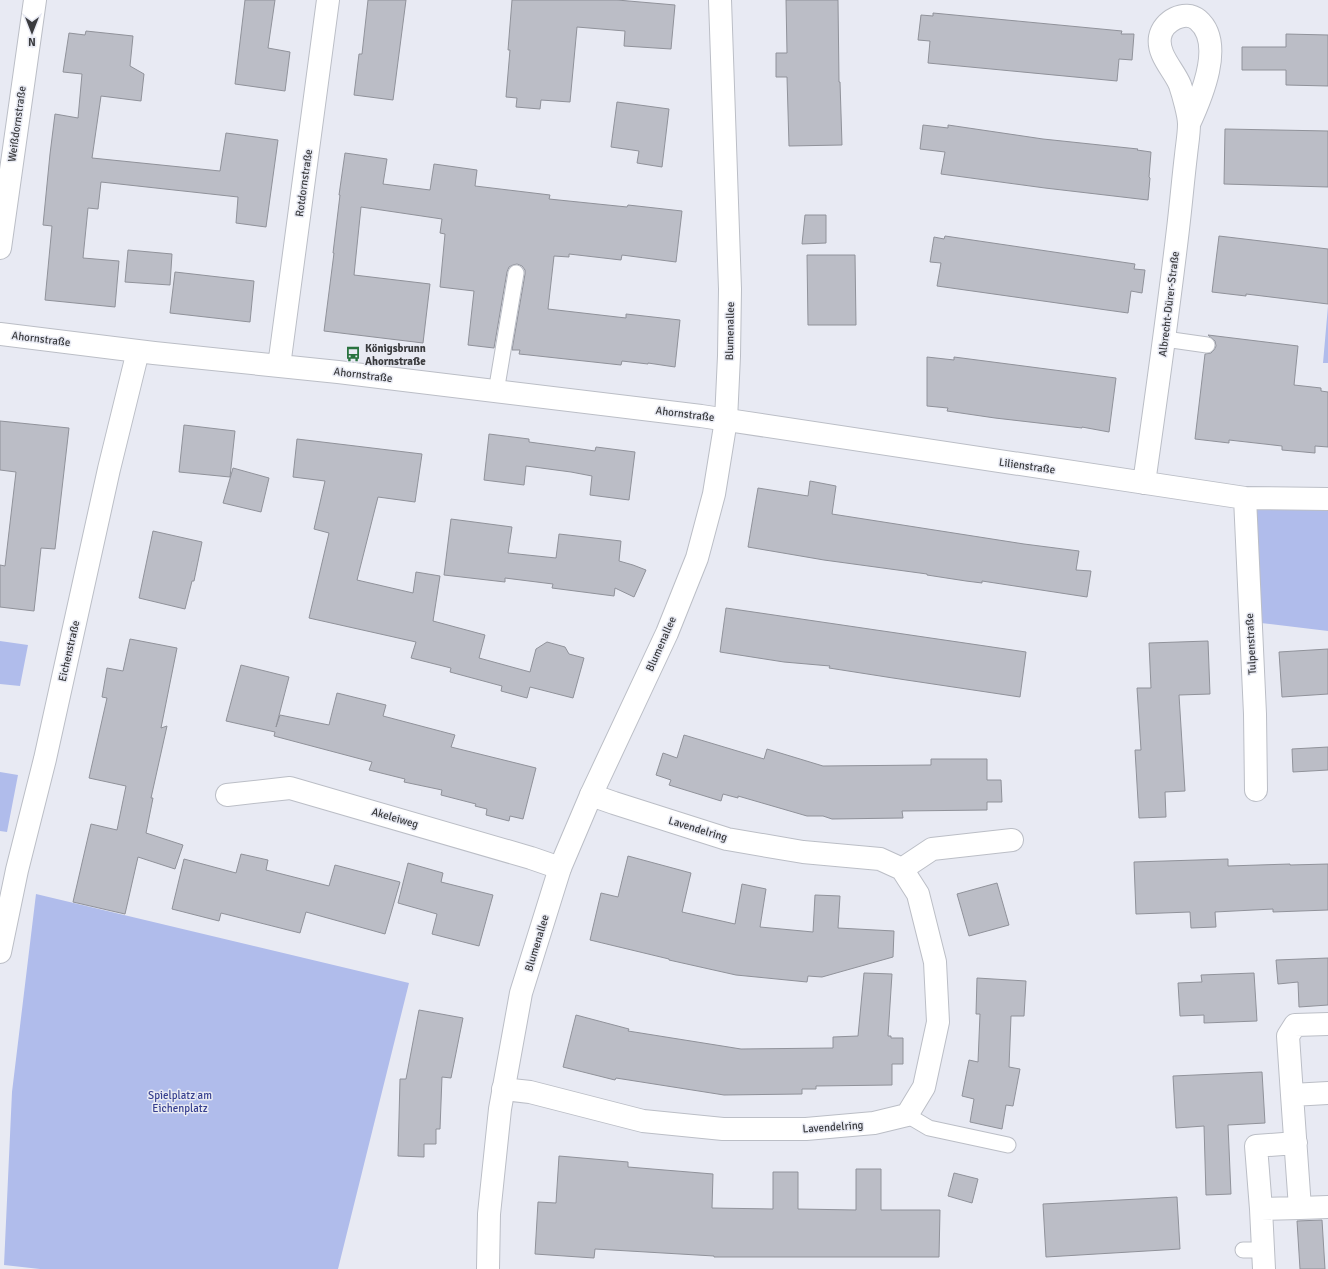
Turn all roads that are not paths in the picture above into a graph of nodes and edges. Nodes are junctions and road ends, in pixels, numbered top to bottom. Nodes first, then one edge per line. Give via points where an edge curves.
1 (35, 0) edge
2 (328, 0) edge
3 (720, 0) edge
4 (1186, 7) edge
5 (1189, 124) junction
6 (0, 248) edge
7 (516, 273) dead end
8 (0, 334) edge
9 (1165, 339) junction
10 (1207, 345) dead end
11 (138, 351) junction
12 (279, 366) junction
13 (496, 392) junction
14 (726, 420) junction
15 (1144, 483) junction
16 (1245, 498) junction
17 (1328, 499) edge
18 (1256, 790) dead end
19 (591, 794) junction
20 (228, 795) dead end
21 (1012, 840) dead end
22 (560, 868) junction
23 (902, 869) junction
24 (0, 952) edge
25 (1328, 1024) edge
26 (503, 1088) junction
27 (1328, 1093) edge
28 (1292, 1095) junction
29 (907, 1115) junction
30 (1296, 1143) junction
31 (1008, 1145) dead end
32 (1328, 1207) edge
33 (1300, 1208) junction
34 (1261, 1210) junction
35 (1257, 1257) edge
36 (488, 1269) edge

1 - 6 street, Weißdornstraße
2 - 12 street, Rotdornstraße
3 - 14 street, Blumenallee via 730,289 730,356
4 - 5 street, Albrecht-Dürer-Straße via 1204,25 1211,46 1200,100
4 - 5 street, Albrecht-Dürer-Straße via 1165,28 1160,37 1161,51 1180,85
5 - 9 street, Albrecht-Dürer-Straße
7 - 13 lane
8 - 11 street, Ahornstraße
9 - 10 lane
9 - 15 street, Albrecht-Dürer-Straße
11 - 12 street, Ahornstraße
11 - 24 street, Eichenstraße
12 - 13 street, Ahornstraße
13 - 14 street, Ahornstraße
14 - 15 street, Lilienstraße
14 - 19 street, Blumenallee via 714,494 697,558 667,633
15 - 16 street, Lilienstraße
16 - 17 street, Lilienstraße
16 - 18 street, Tulpenstraße
19 - 22 street, Blumenallee
19 - 23 street, Lavendelring via 727,839 803,852 880,859
20 - 22 street, Akeleiweg via 290,788
21 - 23 street via 932,849
22 - 26 street, Blumenallee via 521,993
23 - 29 street via 918,894 935,962 938,1022 924,1087
25 - 28 street via 1296,1025 1288,1036
26 - 29 street, Lavendelring via 530,1092 643,1121 723,1130 806,1130 874,1123
26 - 36 street, Blumenallee via 489,1214
27 - 28 street
28 - 30 street
29 - 31 lane via 929,1128
30 - 33 street
30 - 34 street via 1256,1146
32 - 33 street
33 - 34 street
34 - 35 street

